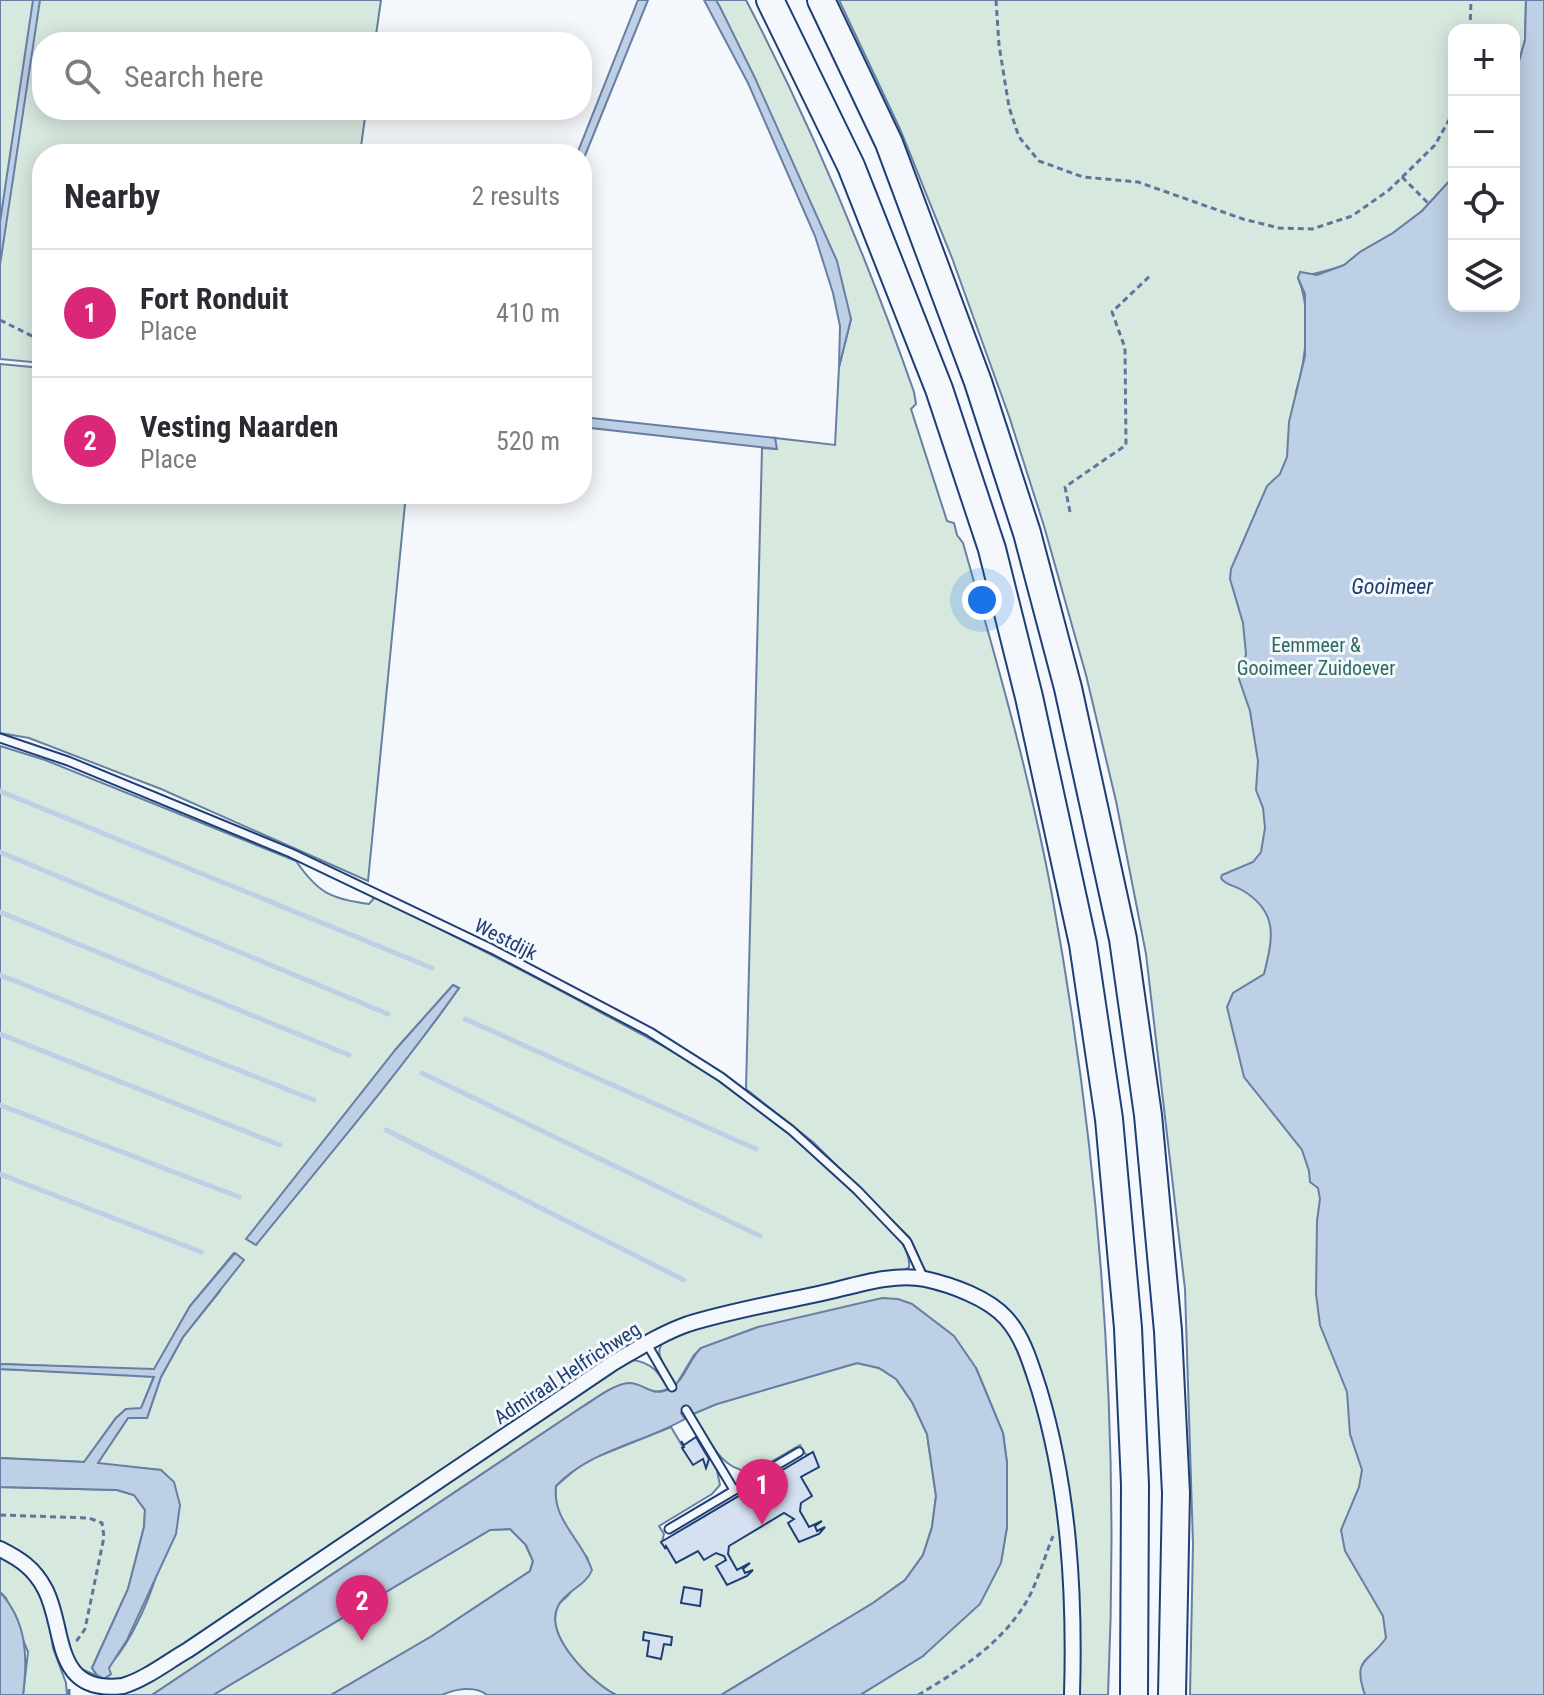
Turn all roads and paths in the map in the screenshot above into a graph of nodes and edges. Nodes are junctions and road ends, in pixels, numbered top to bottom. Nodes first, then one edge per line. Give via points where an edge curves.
1 (770, 0) edge
2 (821, 0) edge
3 (996, 0) edge
4 (1471, 0) edge
5 (1470, 24) edge
6 (1448, 122) edge
7 (1402, 177) junction
8 (1428, 203) dead end
9 (1152, 274) dead end
10 (0, 320) edge
11 (32, 336) edge
12 (1070, 512) dead end
13 (0, 738) edge
14 (924, 1279) junction
15 (647, 1344) junction
16 (672, 1387) dead end
17 (686, 1410) dead end
18 (799, 1452) dead end
19 (734, 1490) junction
20 (1064, 1508) junction
21 (0, 1515) edge
22 (669, 1529) dead end
23 (0, 1549) edge
24 (63, 1660) junction
25 (918, 1695) edge
26 (1072, 1695) edge
27 (1134, 1695) edge
28 (1172, 1695) edge

1 - 27 highway via 851,166 954,432 996,564 1083,944 1109,1119 1128,1328 1135,1485
2 - 28 highway via 889,143 1017,503 1068,688 1123,939 1148,1115 1168,1331 1176,1493
3 - 7 path via 1009,107 1019,137 1039,161 1083,177 1138,182 1279,228 1312,229 1352,216
4 - 5 path
6 - 7 path via 1435,145
7 - 8 path
9 - 12 path via 1112,312 1125,348 1126,445 1065,487
10 - 11 path
13 - 14 lane, Westdijk via 291,853 650,1032 721,1077 813,1150 907,1242
14 - 15 street, Admiraal Helfrichweg via 895,1278 766,1305 687,1325
14 - 20 street, Admiraal Helfrichweg via 990,1306 1007,1319 1027,1351 1047,1416
15 - 16 lane
15 - 24 street, Admiraal Helfrichweg via 149,1673 126,1685 91,1689 74,1680
17 - 19 lane
18 - 19 lane
19 - 22 lane
20 - 25 path via 1028,1598 1002,1636
20 - 26 street, Admiraal Helfrichweg via 1074,1610
21 - 24 path via 102,1523 104,1537 85,1629
23 - 24 street via 21,1559 44,1587

